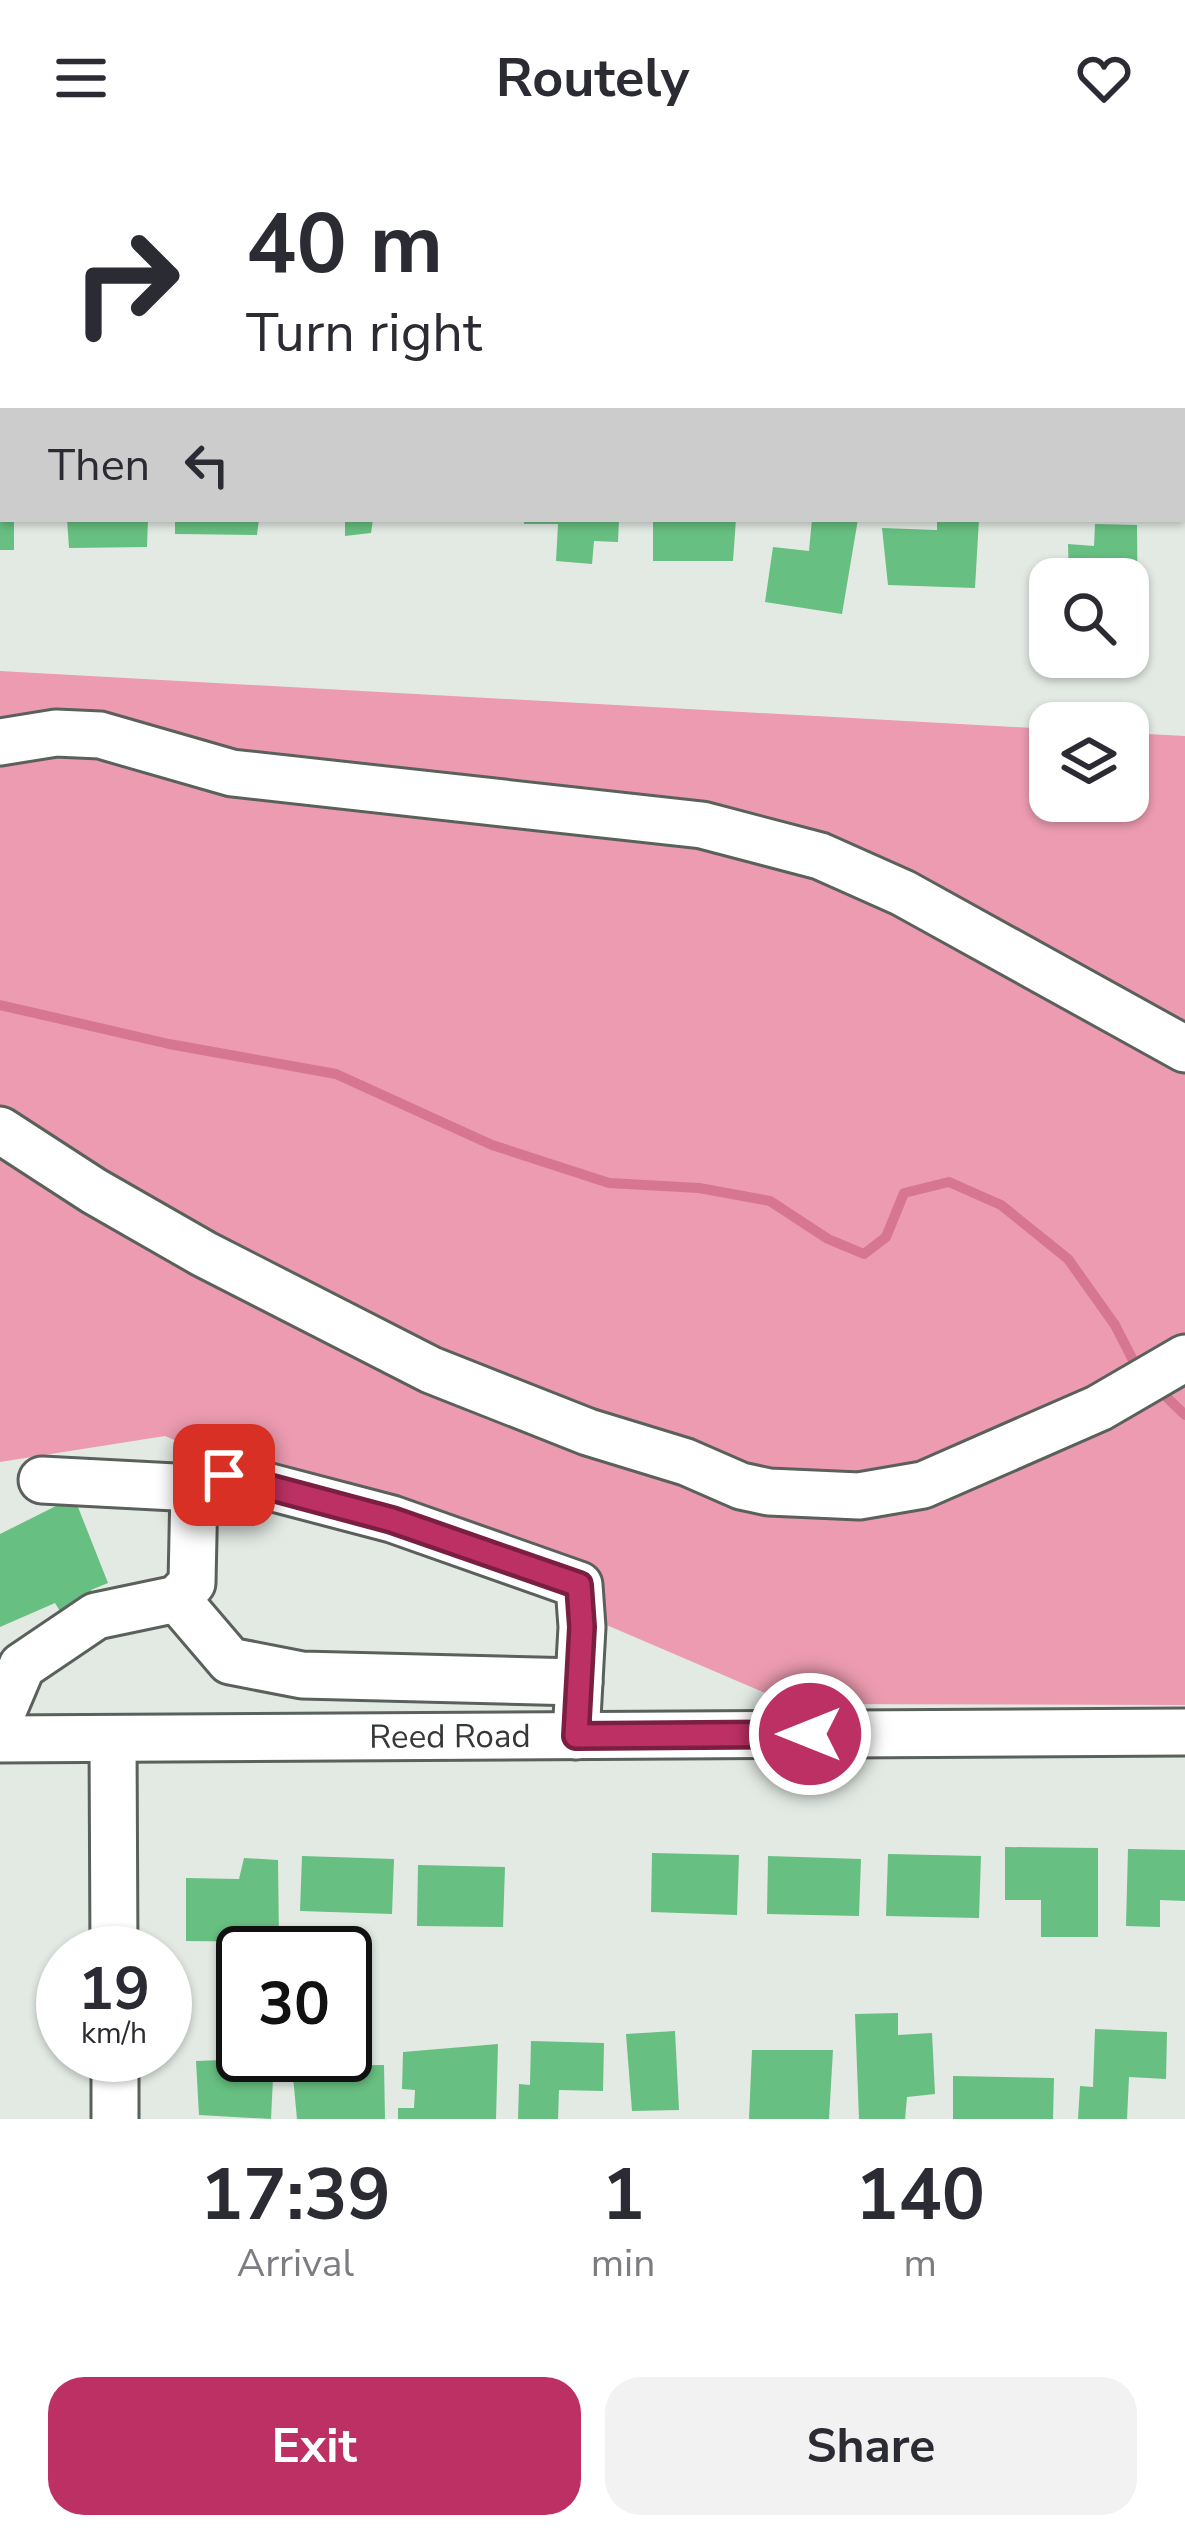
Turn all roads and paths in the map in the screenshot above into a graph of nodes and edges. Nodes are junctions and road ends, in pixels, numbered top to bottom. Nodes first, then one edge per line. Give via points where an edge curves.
1 (0, 742) edge
2 (1185, 1049) edge
3 (0, 1130) edge
4 (1176, 1362) edge
5 (42, 1480) dead end
6 (194, 1488) junction
7 (177, 1599) junction
8 (250, 1664) junction
9 (579, 1682) junction
10 (0, 1718) edge
11 (1185, 1732) edge
12 (576, 1736) junction
13 (113, 1738) junction
14 (248, 1738) junction
15 (0, 1739) edge
16 (114, 1926) edge
17 (115, 2082) edge
18 (115, 2119) edge

1 - 2 street via 100,735 232,772 721,830 820,856 903,893
3 - 4 street via 204,1254 430,1370 769,1492 860,1496 923,1485 1100,1408
5 - 6 street
6 - 7 street via 192,1582
6 - 9 street via 224,1475 392,1520 579,1585
7 - 8 street via 230,1661
7 - 10 street via 96,1616 22,1666
8 - 9 street via 302,1675
8 - 14 street
9 - 12 street
11 - 12 street, Reed Road
12 - 14 street, Reed Road
13 - 14 street, Reed Road
13 - 15 street, Reed Road
13 - 16 street
17 - 18 street

